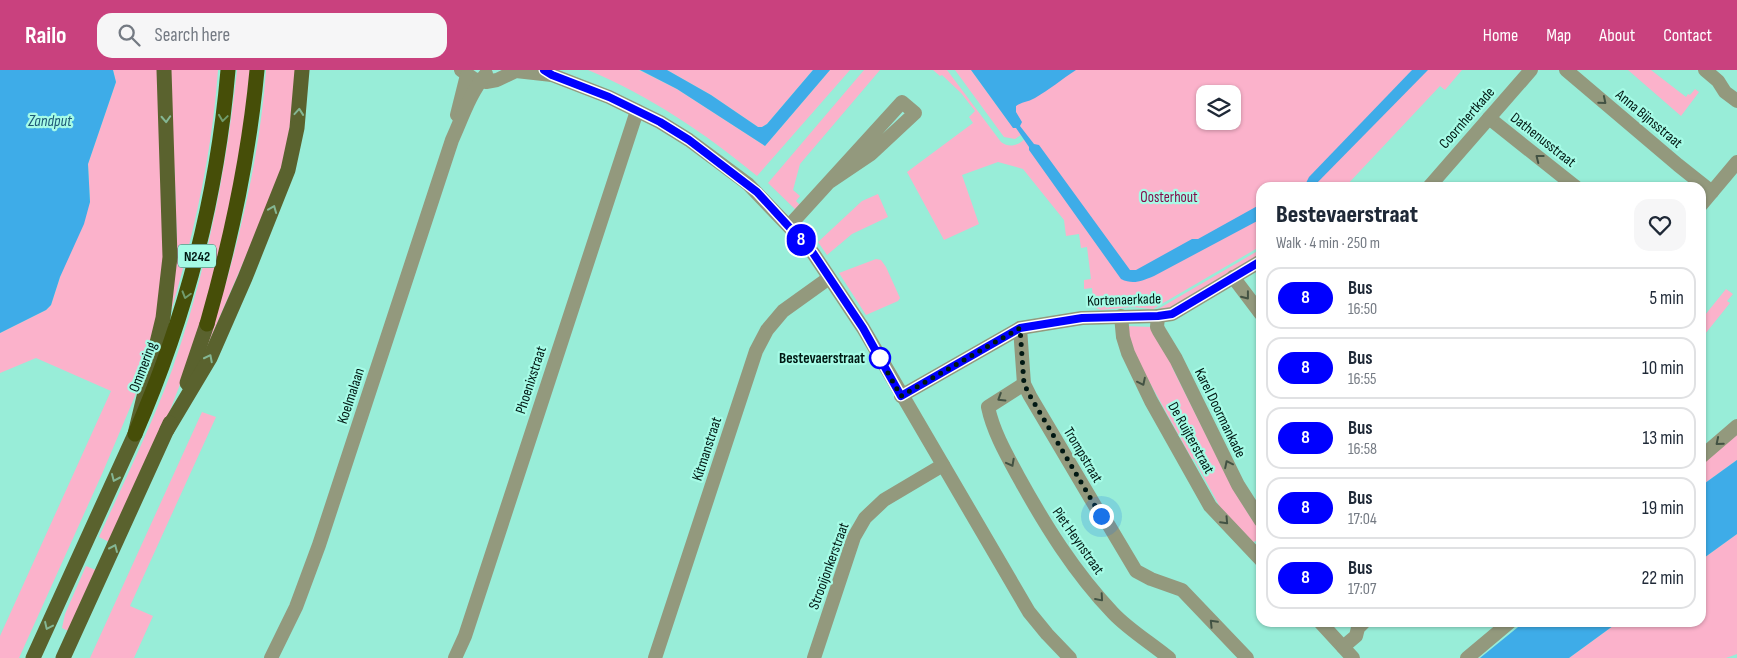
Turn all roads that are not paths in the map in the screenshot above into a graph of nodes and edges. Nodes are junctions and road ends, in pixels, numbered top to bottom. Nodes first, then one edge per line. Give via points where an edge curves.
1 (164, 70) edge
2 (228, 70) edge
3 (257, 70) edge
4 (302, 70) edge
5 (1531, 70) edge
6 (1566, 70) edge
7 (1705, 70) edge
8 (548, 72) edge
9 (482, 73) edge
10 (1737, 101) edge
11 (637, 111) junction
12 (1489, 118) junction
13 (1737, 162) edge
14 (1437, 182) edge
15 (1569, 182) edge
16 (1699, 182) edge
17 (828, 183) junction
18 (1706, 187) edge
19 (1712, 192) junction
20 (1706, 199) edge
21 (789, 226) junction
22 (1256, 264) edge
23 (1233, 277) junction
24 (829, 278) junction
25 (1256, 307) edge
26 (1121, 316) junction
27 (1158, 316) junction
28 (208, 324) joint
29 (1020, 328) junction
30 (1024, 384) junction
31 (901, 396) junction
32 (1737, 426) edge
33 (167, 430) junction
34 (135, 434) junction
35 (1706, 453) edge
36 (943, 465) junction
37 (1256, 513) edge
38 (1256, 555) edge
39 (1325, 627) edge
40 (1358, 627) edge
41 (1504, 627) edge
42 (1343, 647) junction
43 (33, 658) edge
44 (63, 658) edge
45 (271, 658) edge
46 (455, 658) edge
47 (655, 658) edge
48 (814, 658) edge
49 (1070, 658) edge
50 (1169, 658) edge
51 (1247, 658) edge
52 (1352, 658) edge
53 (1467, 658) edge

1 -> 34 main road, N242 via 169,264 163,318
2 -> 34 highway, Ommering / N242 via 220,138 200,243 169,350
3 - 28 highway, N242 via 237,205
33 -> 4 main road, N242 via 210,358 288,170 297,128
5 - 12 street, Coornhertkade
6 -> 16 street, Anna Bijnsstraat
7 - 10 street
8 - 9 street
8 - 11 street
9 - 45 street, Koelmalaan via 452,140 319,545 296,607
11 - 21 street via 689,140 748,184
11 - 46 street, Phoenixstraat via 465,636
12 - 14 street, Coornhertkade
15 -> 12 street, Dathenusstraat
13 - 19 street
17 - 17 street via 871,154 915,113 902,102
17 - 21 street
18 -> 19 street, Anna Bijnsstraat
19 - 20 street
21 - 24 street via 813,253
22 - 23 street, Kortenaerkade
23 -> 25 street
23 - 27 street, Kortenaerkade via 1172,314
24 - 31 street via 863,328
24 - 47 street, Kitmanstraat via 783,311 756,350
26 - 27 street, Kortenaerkade
26 - 29 street, Kortenaerkade via 1082,318
26 -> 38 street, De Ruijterstraat via 1128,353 1210,506
37 -> 27 street, Karel Doormankade via 1238,485 1159,331
28 - 33 main road, N242
29 - 30 street, Trompstraat
29 - 31 street, Kortenaerkade
30 -> 50 street, Piet Heynstraat via 988,406 990,419 1002,445 1032,500 1082,577 1114,614
51 -> 30 street, Trompstraat via 1182,590 1136,571
31 - 36 street
32 -> 35 street
44 -> 33 main road, N242
34 -> 43 main road, Ommering / N242
36 - 48 street, Strooijonkerstraat via 884,500 865,518 854,537
36 - 49 street via 1029,612
39 - 42 street
40 - 42 street via 1356,636
41 - 53 street
42 - 52 street

